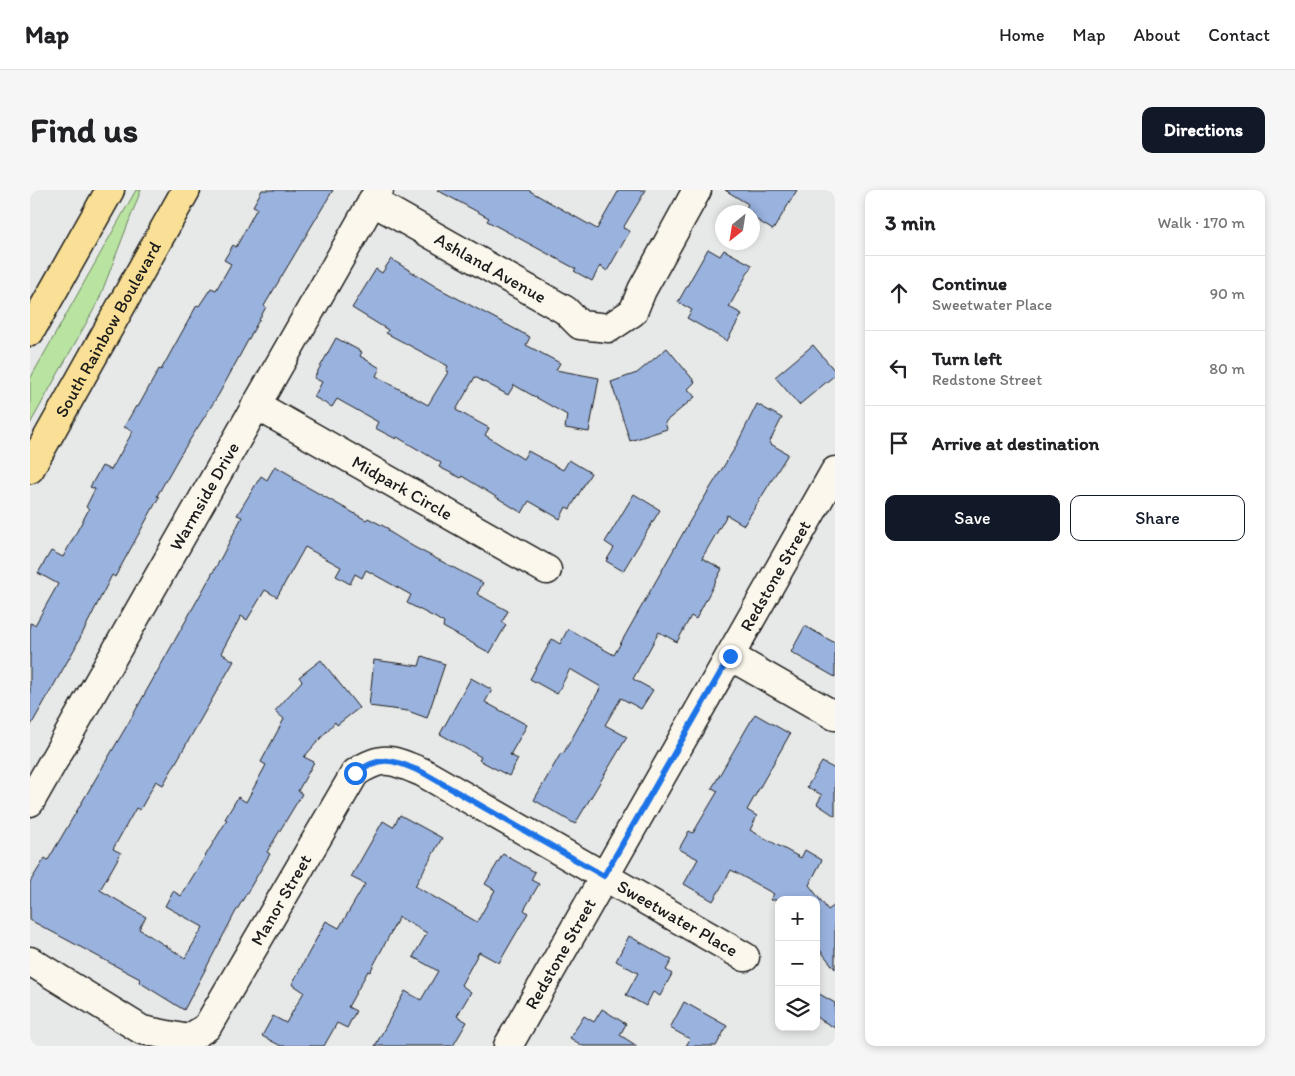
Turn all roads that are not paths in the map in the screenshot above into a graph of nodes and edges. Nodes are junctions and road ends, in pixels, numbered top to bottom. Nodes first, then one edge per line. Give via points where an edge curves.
1 (110, 190) edge
2 (186, 190) edge
3 (697, 190) edge
4 (376, 196) edge
5 (30, 332) edge
6 (256, 405) junction
7 (30, 469) edge
8 (835, 471) edge
9 (547, 570) dead end
10 (730, 656) junction
11 (835, 716) edge
12 (372, 762) joint
13 (30, 802) edge
14 (604, 876) junction
15 (744, 957) dead end
16 (30, 961) edge
17 (508, 1046) edge

1 - 5 main road
2 - 7 main road, South Rainbow Boulevard
3 - 4 street, Ashland Avenue via 633,312 609,328 580,325 565,310
4 - 6 street, Warmside Drive
6 - 9 street, Midpark Circle
6 - 13 street, Warmside Drive
8 - 10 street, Redstone Street
10 - 11 street
10 - 14 street, Redstone Street
12 - 14 street, Sweetwater Place via 396,761 422,772
12 - 16 street, Manor Street via 355,773 207,1027 188,1039 142,1030
14 - 15 street, Sweetwater Place
14 - 17 street, Redstone Street

